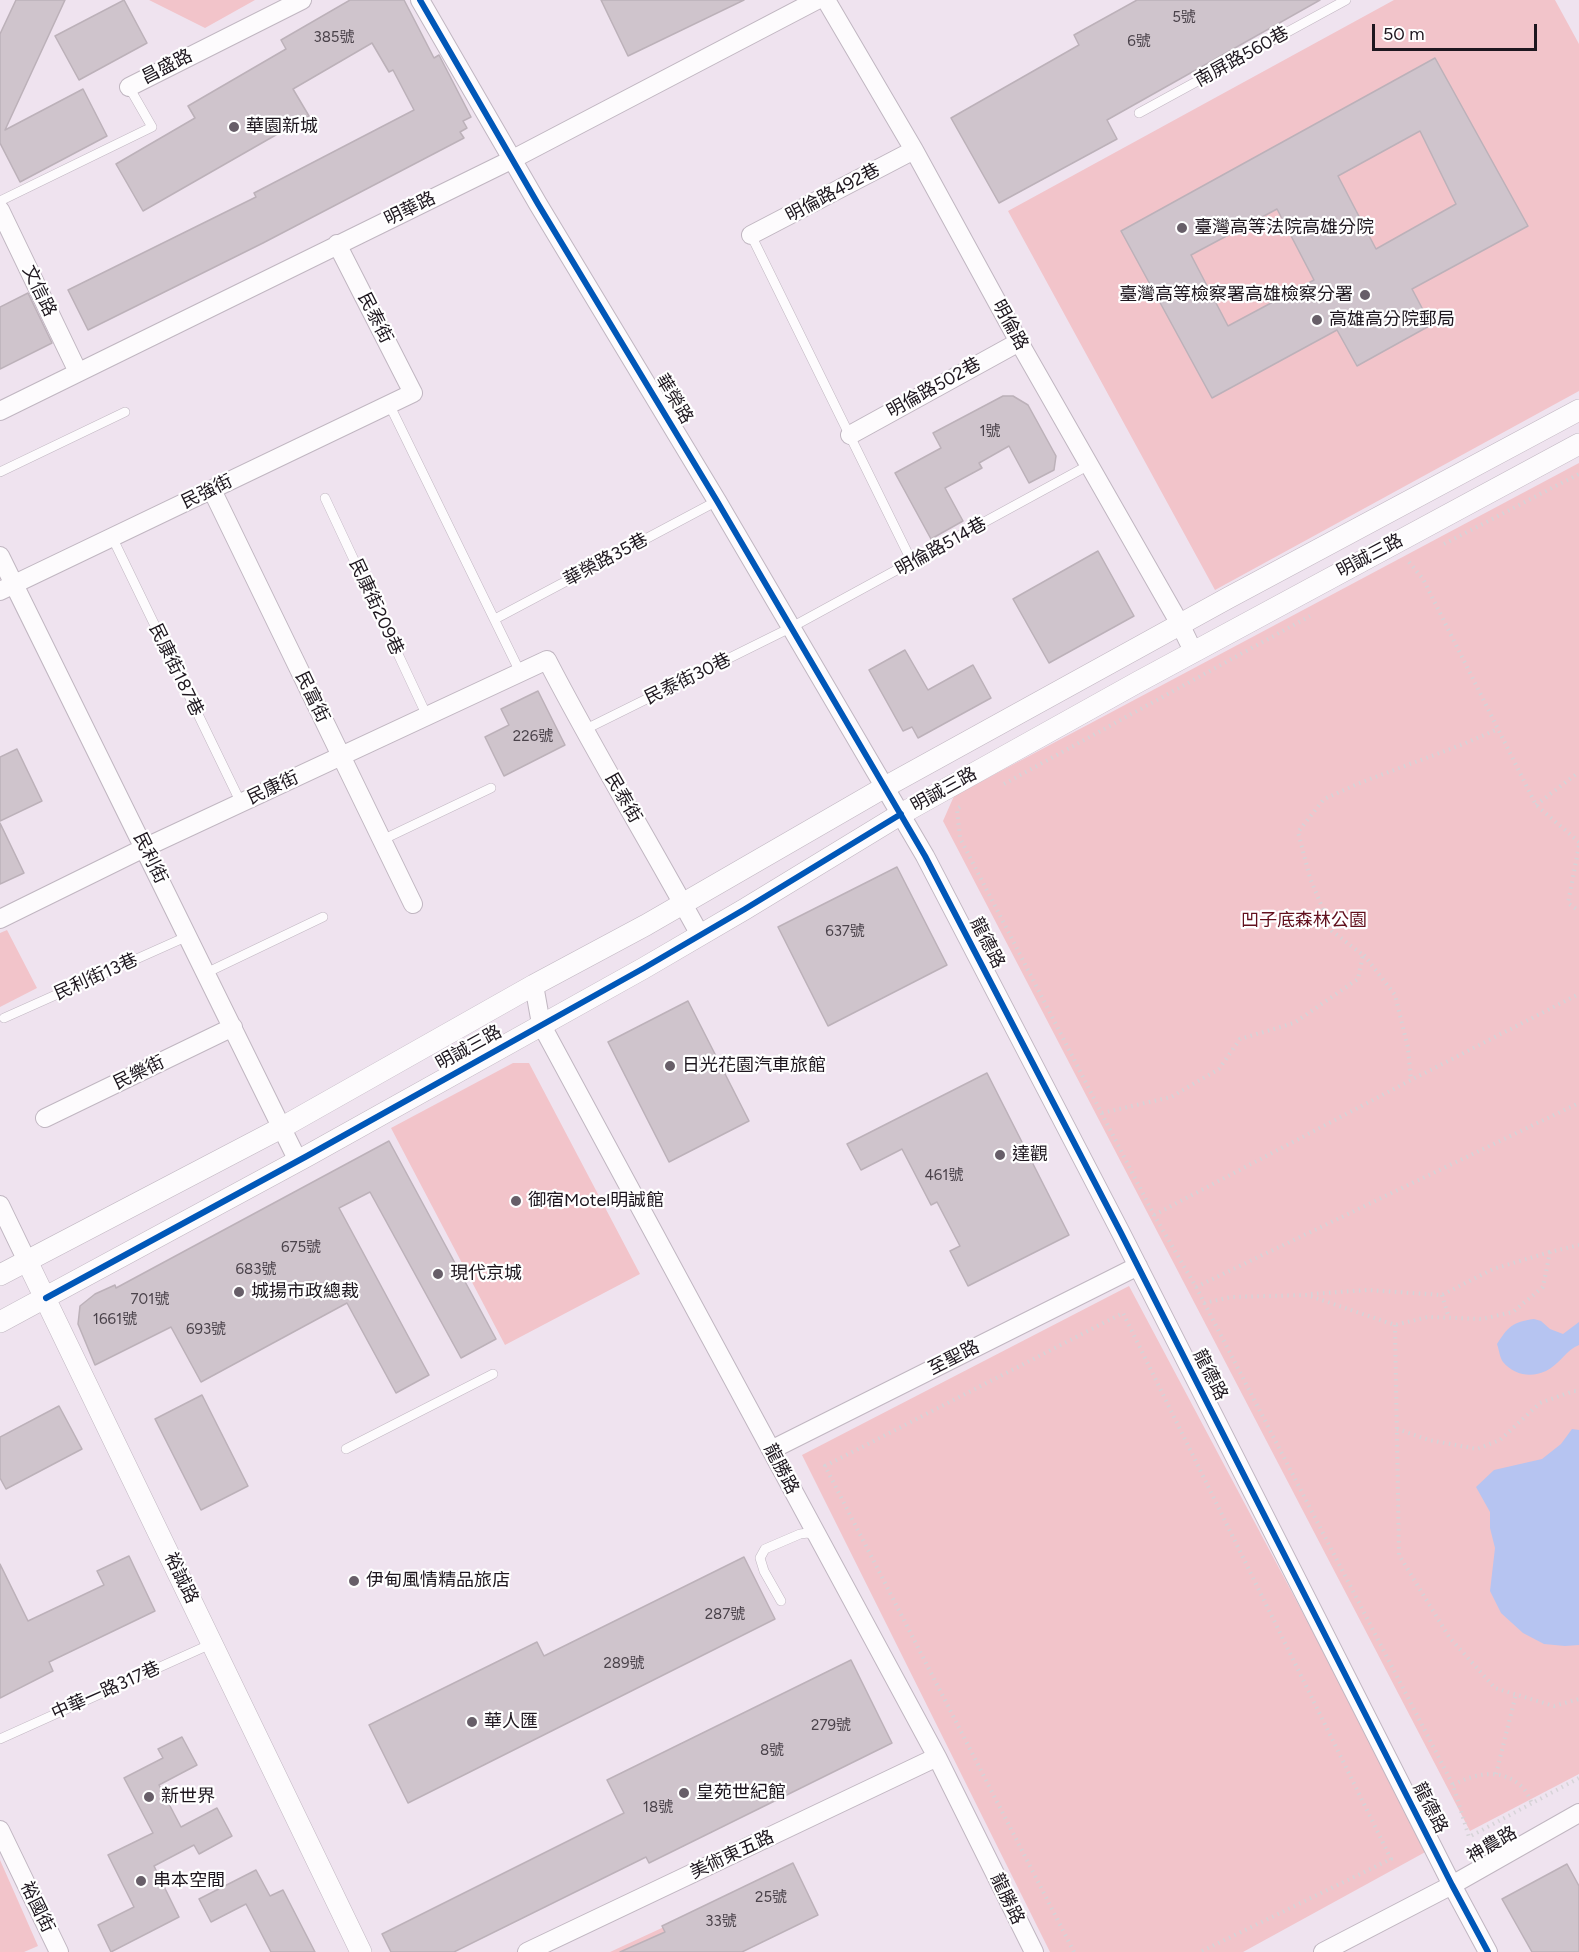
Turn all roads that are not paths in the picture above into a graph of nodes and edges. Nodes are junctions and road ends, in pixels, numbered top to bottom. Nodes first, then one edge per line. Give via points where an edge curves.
1 (302, 0) edge
2 (420, 0) edge
3 (817, 0) edge
4 (826, 0) edge
5 (1346, 0) edge
6 (129, 87) joint
7 (1139, 113) dead end
8 (914, 150) junction
9 (513, 159) junction
10 (0, 201) edge
11 (0, 210) edge
12 (751, 235) joint
13 (337, 244) junction
14 (1019, 342) junction
15 (78, 372) junction
16 (413, 393) joint
17 (389, 404) junction
18 (1579, 410) edge
19 (0, 411) edge
20 (125, 412) dead end
21 (850, 435) junction
22 (1579, 444) edge
23 (1089, 465) junction
24 (0, 472) edge
25 (212, 490) junction
26 (325, 498) dead end
27 (717, 501) junction
28 (112, 537) junction
29 (0, 556) edge
30 (912, 562) junction
31 (7, 588) edge
32 (495, 619) junction
33 (1180, 624) junction
34 (792, 627) junction
35 (1193, 651) junction
36 (547, 660) joint
37 (520, 672) junction
38 (427, 716) junction
39 (584, 730) junction
40 (341, 756) junction
41 (885, 787) junction
42 (490, 788) dead end
43 (241, 803) junction
44 (901, 814) junction
45 (382, 840) junction
46 (144, 848) junction
47 (413, 904) dead end
48 (683, 904) junction
49 (323, 917) dead end
50 (0, 919) edge
51 (700, 935) junction
52 (188, 936) junction
53 (206, 973) junction
54 (534, 985) junction
55 (4, 1017) dead end
56 (541, 1024) junction
57 (233, 1027) junction
58 (45, 1118) dead end
59 (281, 1128) junction
60 (298, 1161) junction
61 (0, 1205) edge
62 (27, 1261) junction
63 (1138, 1266) junction
64 (0, 1275) edge
65 (46, 1298) junction
66 (0, 1322) edge
67 (493, 1374) dead end
68 (346, 1449) dead end
69 (771, 1450) junction
70 (818, 1537) junction
71 (781, 1601) dead end
72 (212, 1644) junction
73 (0, 1739) edge
74 (937, 1758) junction
75 (1579, 1813) edge
76 (0, 1830) edge
77 (1452, 1885) junction
78 (59, 1952) edge
79 (361, 1952) edge
80 (527, 1952) edge
81 (1034, 1952) edge
82 (1323, 1952) edge
83 (1488, 1952) edge

1 - 6 street, 昌盛路
2 - 9 street, 華榮路
3 - 9 street, 明華路
4 - 8 street, 明倫路
5 - 7 lane, 南屏路560巷
6 - 10 lane, 昌盛路 via 152,127
8 - 12 street, 明倫路492巷
8 - 14 street, 明倫路
9 - 13 street, 明華路
9 - 27 street, 華榮路
11 - 15 street, 文信路
12 - 21 lane
13 - 15 street, 明華路
13 - 16 street, 民泰街
14 - 21 street, 明倫路502巷
14 - 23 street, 明倫路
15 - 19 street, 明華路
16 - 17 street, 民強街
17 - 25 street, 民強街
17 - 32 lane
18 - 33 street, 明誠三路
20 - 24 lane
21 - 30 lane
22 - 35 street, 明誠三路
23 - 30 lane, 明倫路514巷
23 - 33 street, 明倫路
25 - 28 street, 民強街
25 - 40 street, 民富街
26 - 38 lane, 民康街209巷
27 - 32 lane, 華榮路35巷
27 - 34 street, 華榮路
28 - 31 street, 民強街
28 - 43 lane, 民康街187巷
29 - 31 street, 民利街
30 - 34 lane, 明倫路514巷
31 - 46 street, 民利街
32 - 37 lane
33 - 35 street, 明倫路
33 - 41 street, 明誠三路
34 - 39 lane, 民泰街30巷
34 - 41 street, 華榮路
35 - 44 street, 明誠三路
36 - 37 street, 民康街
36 - 39 street, 民泰街
37 - 38 street, 民康街
38 - 40 street, 民康街
39 - 48 street, 民泰街
40 - 43 street, 民康街
40 - 45 street, 民富街
41 - 44 street, 華榮路
41 - 48 street, 明誠三路
42 - 45 lane
43 - 46 street, 民康街
44 - 51 street, 明誠三路
44 - 63 street, 龍德路
45 - 47 street, 民富街
46 - 50 street, 民康街
46 - 52 street, 民利街
48 - 51 street, 民泰街
48 - 54 street, 明誠三路
49 - 53 lane
51 - 56 street, 明誠三路
52 - 53 street, 民利街
52 - 55 lane, 民利街13巷
53 - 57 street, 民利街
54 - 56 street, 龍勝路
54 - 59 street, 明誠三路
56 - 60 street, 明誠三路
56 - 69 street, 龍勝路
57 - 58 street, 民樂街
57 - 59 street, 民利街
59 - 60 street, 民利街
59 - 62 street, 明誠三路
60 - 65 street, 明誠三路
61 - 62 street, 裕誠路
62 - 64 street, 明誠三路
62 - 65 street, 裕誠路
63 - 69 street, 至聖路
63 - 77 street, 龍德路
65 - 66 street, 明誠三路
65 - 72 street, 裕誠路
67 - 68 lane
69 - 70 street, 龍勝路
70 - 71 lane via 800,1534 765,1549 761,1564
70 - 74 street, 龍勝路
72 - 73 lane, 中華一路317巷
72 - 79 street, 裕誠路
74 - 80 street, 美術東五路
74 - 81 street, 龍勝路
75 - 77 street, 神農路
76 - 78 street, 裕國街
77 - 82 street, 神農路
77 - 83 street, 龍德路

